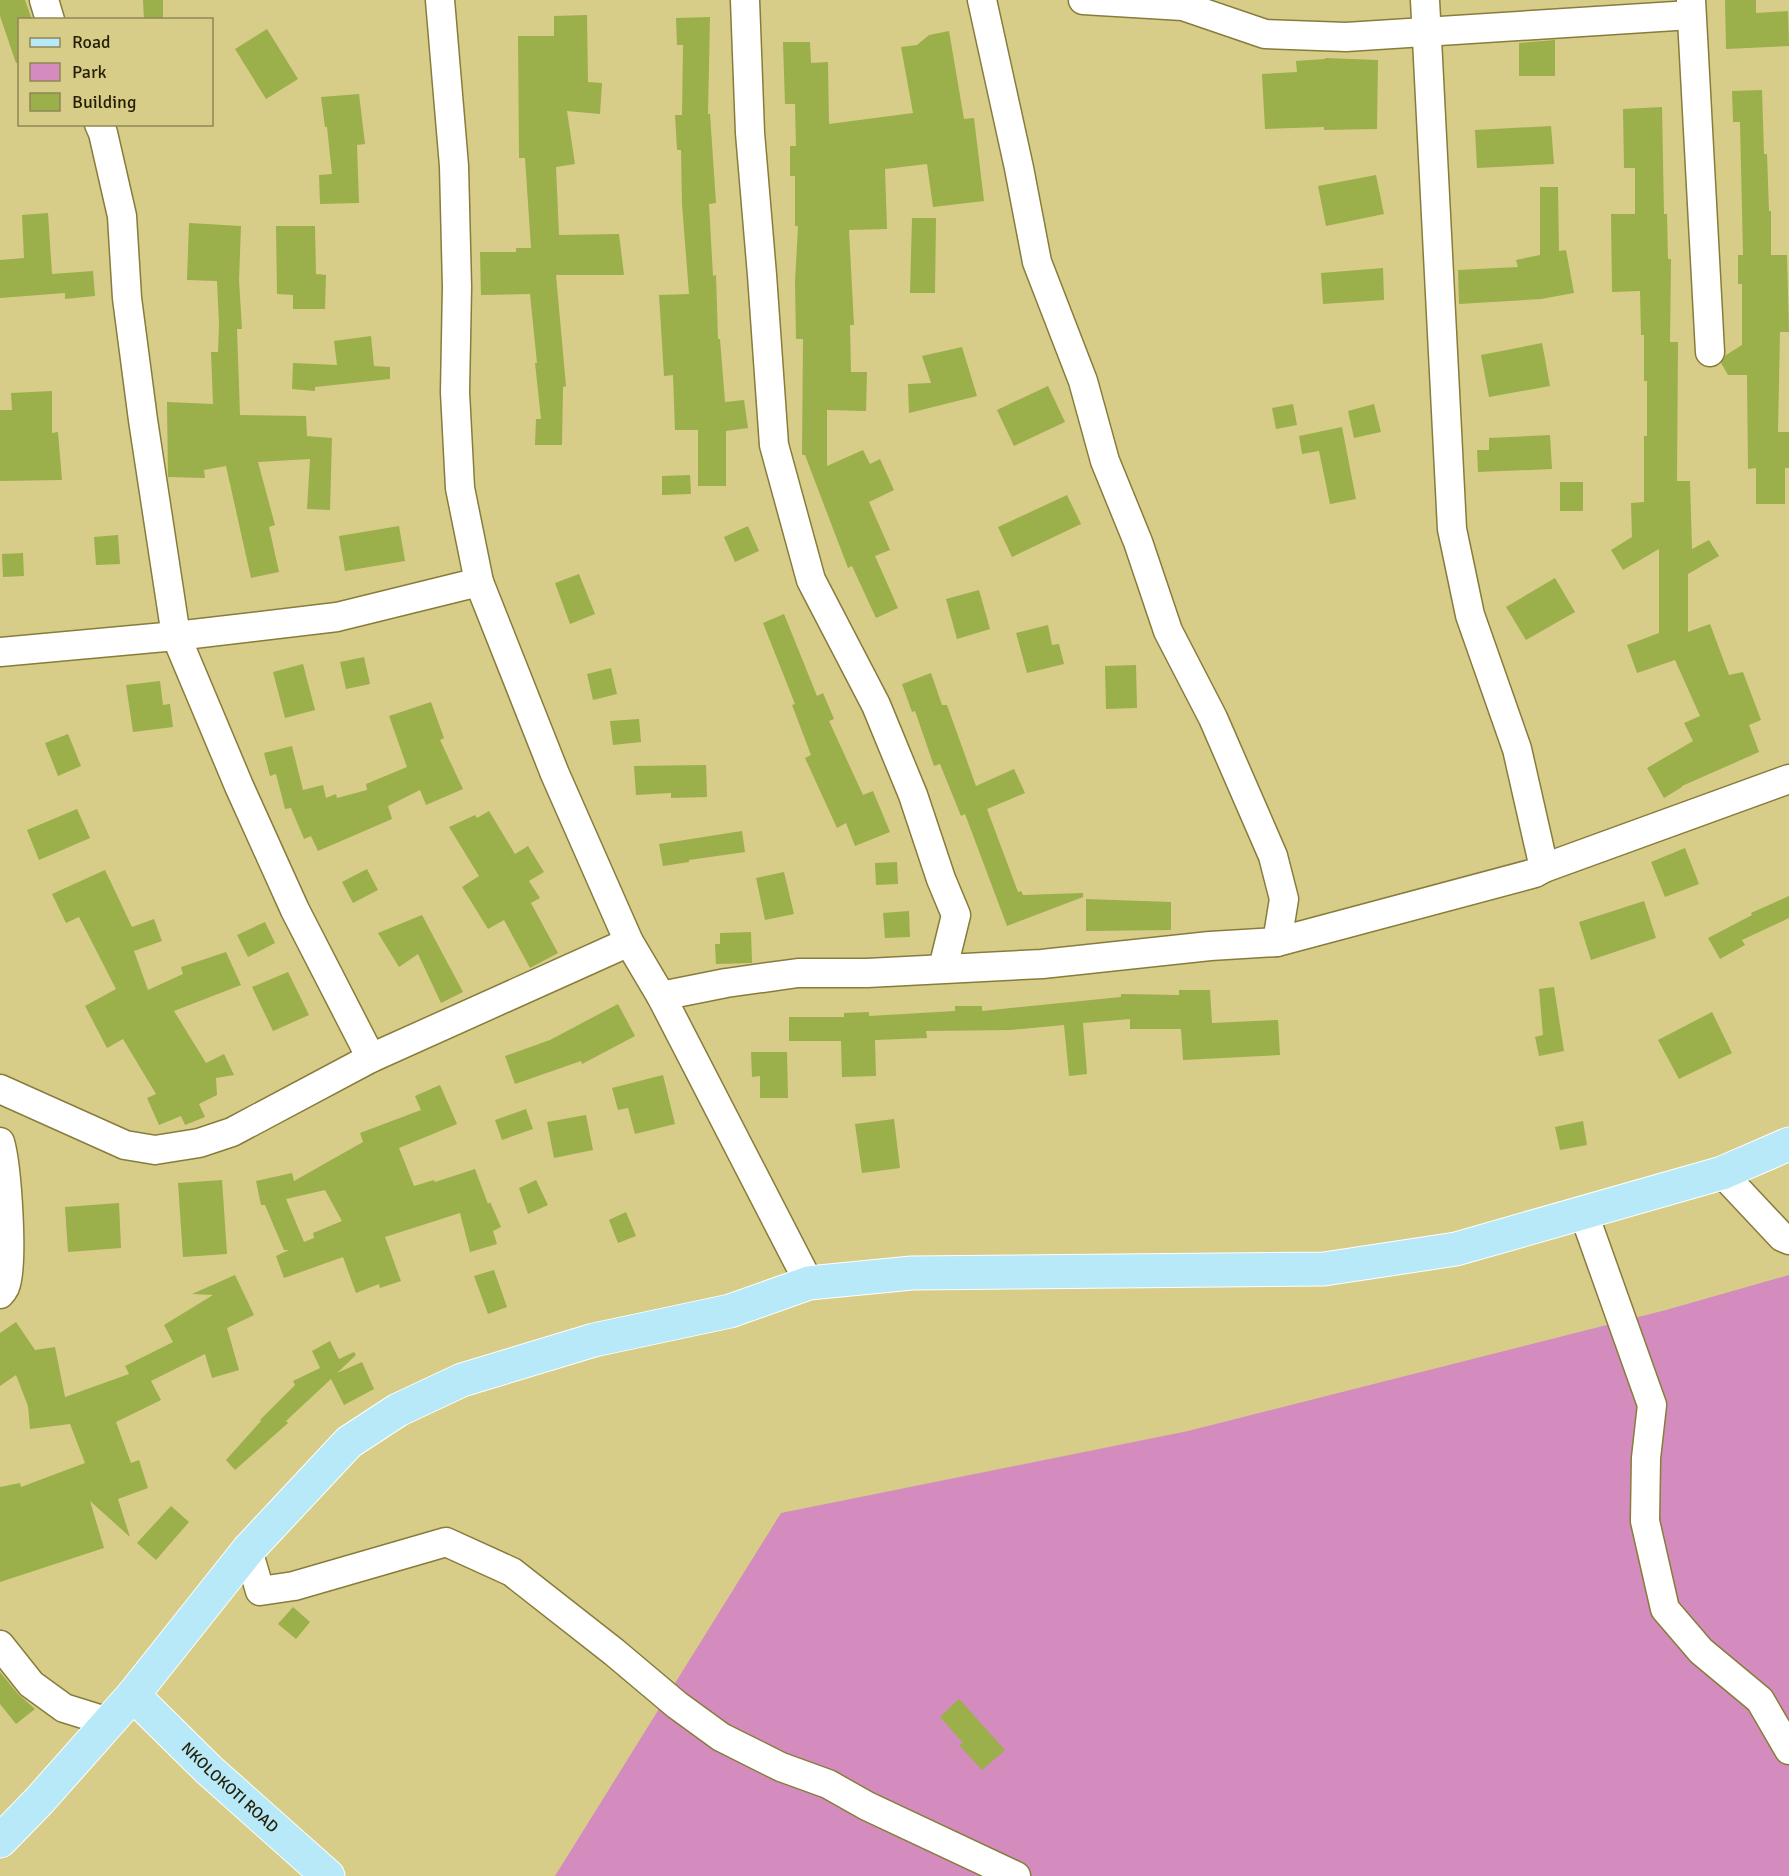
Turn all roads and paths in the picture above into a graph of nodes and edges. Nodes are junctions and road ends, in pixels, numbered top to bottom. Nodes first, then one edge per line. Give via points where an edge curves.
1 (44, 0) edge
2 (440, 0) edge
3 (745, 0) edge
4 (982, 0) edge
5 (1083, 0) edge
6 (1425, 0) edge
7 (1183, 3) edge
8 (1691, 8) edge
9 (49, 18) edge
10 (1425, 31) junction
11 (100, 126) edge
12 (1710, 352) dead end
13 (479, 582) junction
14 (176, 636) junction
15 (0, 652) edge
16 (1789, 779) edge
17 (1544, 868) junction
18 (629, 942) junction
19 (1277, 942) junction
20 (943, 968) junction
21 (661, 996) junction
22 (371, 1058) junction
23 (0, 1089) edge
24 (0, 1142) edge
25 (1789, 1144) edge
26 (1722, 1173) junction
27 (1584, 1214) junction
28 (1789, 1240) edge
29 (809, 1283) junction
30 (0, 1294) edge
31 (248, 1550) junction
32 (0, 1645) edge
33 (133, 1695) junction
34 (109, 1722) junction
35 (1789, 1750) edge
36 (0, 1841) edge
37 (328, 1876) edge
38 (1016, 1876) edge

1 - 9 street
2 - 13 street via 454,166 455,392 460,488
3 - 20 street via 750,133 774,445 811,580 876,705 914,795 956,915
4 - 19 street via 1037,262 1083,381 1105,461 1168,631 1213,718 1273,856 1284,899
5 - 7 street
6 - 10 street
7 - 10 street via 1265,34 1346,37
8 - 10 street
8 - 12 street
10 - 17 street via 1452,528 1470,615 1518,749
11 - 14 street via 122,216 127,298 141,409
13 - 14 street via 337,617
13 - 18 street via 555,774
14 - 15 street
14 - 22 street via 295,910
16 - 17 street
17 - 19 street via 1440,900
18 - 21 street
18 - 22 street
19 - 20 street via 1042,964
20 - 21 street via 798,973
21 - 29 street
22 - 23 street via 232,1132 199,1143 155,1150 125,1145
24 - 30 street via 10,1258 6,1286
25 - 26 main road
26 - 27 main road
26 - 28 street
27 - 29 main road via 1456,1249 1324,1269 922,1273
27 - 35 street via 1652,1405 1645,1521 1665,1609 1701,1651 1760,1700
29 - 31 main road via 730,1311 594,1340 462,1380 398,1410 349,1442
31 - 33 main road
31 - 38 street via 260,1591 294,1586 446,1542 512,1572 721,1737 781,1767 828,1784
32 - 34 street via 32,1684 64,1708
33 - 34 main road
33 - 37 main road, NKOLOKOTI ROAD via 209,1770
34 - 36 main road

